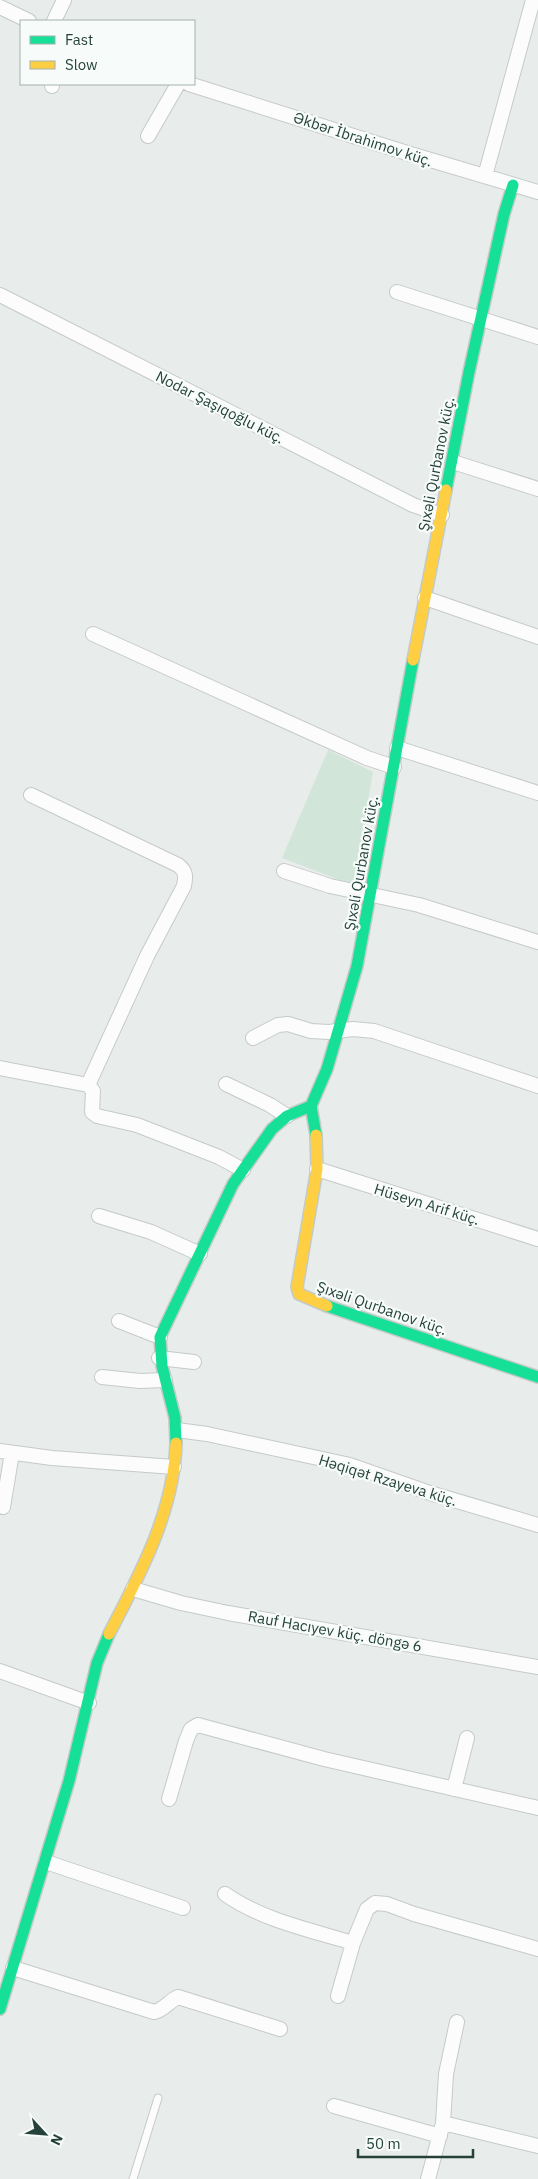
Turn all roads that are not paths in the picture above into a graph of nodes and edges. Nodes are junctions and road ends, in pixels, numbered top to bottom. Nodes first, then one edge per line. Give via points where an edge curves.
1 (64, 0) edge
2 (533, 0) edge
3 (0, 7) edge
4 (27, 20) edge
5 (54, 20) edge
6 (177, 85) edge
7 (192, 85) edge
8 (148, 136) dead end
9 (485, 176) junction
10 (513, 185) junction
11 (538, 192) edge
12 (397, 292) dead end
13 (0, 295) edge
14 (482, 319) junction
15 (538, 337) edge
16 (452, 462) junction
17 (538, 489) edge
18 (442, 515) junction
19 (425, 598) junction
20 (93, 634) dead end
21 (538, 637) edge
22 (397, 748) junction
23 (394, 767) junction
24 (538, 793) edge
25 (31, 795) dead end
26 (284, 871) dead end
27 (371, 896) junction
28 (538, 942) edge
29 (340, 1029) junction
30 (253, 1038) dead end
31 (0, 1068) edge
32 (226, 1084) dead end
33 (88, 1085) junction
34 (538, 1086) edge
35 (311, 1106) junction
36 (287, 1116) junction
37 (317, 1169) junction
38 (243, 1170) junction
39 (99, 1216) dead end
40 (538, 1239) edge
41 (200, 1254) junction
42 (118, 1321) dead end
43 (160, 1337) junction
44 (160, 1358) junction
45 (194, 1362) dead end
46 (102, 1376) dead end
47 (538, 1377) edge
48 (165, 1380) junction
49 (177, 1430) junction
50 (6, 1452) edge
51 (174, 1467) junction
52 (3, 1507) dead end
53 (538, 1525) edge
54 (133, 1589) junction
55 (538, 1667) edge
56 (0, 1672) edge
57 (89, 1703) junction
58 (468, 1738) dead end
59 (454, 1789) junction
60 (169, 1799) dead end
61 (538, 1808) edge
62 (46, 1862) junction
63 (225, 1894) dead end
64 (183, 1908) dead end
65 (353, 1943) junction
66 (538, 1949) edge
67 (13, 1968) junction
68 (338, 1996) dead end
69 (0, 2009) edge
70 (457, 2022) dead end
71 (280, 2029) dead end
72 (158, 2098) dead end
73 (334, 2106) dead end
74 (442, 2129) junction
75 (538, 2146) edge
76 (133, 2179) edge
77 (428, 2179) edge

1 - 5 street
2 - 9 street
3 - 4 street
6 - 8 street
7 - 9 street, Əkbər İbrahimov küç.
9 - 10 street, Əkbər İbrahimov küç.
10 - 11 street, Əkbər İbrahimov küç.
10 - 14 street, Şıxəli Qurbanov küç.
12 - 14 street
13 - 18 street, Nodar Şaşıqoğlu küç. via 412,505
14 - 15 street
14 - 16 street, Şıxəli Qurbanov küç.
16 - 17 street
16 - 18 street, Şıxəli Qurbanov küç.
18 - 19 street, Şıxəli Qurbanov küç.
19 - 21 street
19 - 22 street, Şıxəli Qurbanov küç.
20 - 23 street via 366,758
22 - 23 street, Şıxəli Qurbanov küç.
22 - 24 street
23 - 27 street, Şıxəli Qurbanov küç.
25 - 33 street via 178,865 184,869 186,877
26 - 27 street
27 - 28 street via 419,905
27 - 29 street, Şıxəli Qurbanov küç.
29 - 30 street via 311,1031 288,1024 278,1025
29 - 34 street via 374,1032
29 - 35 street, Şıxəli Qurbanov küç.
31 - 33 street
32 - 36 street
33 - 38 street via 93,1091 92,1112 97,1116 146,1129 220,1156
35 - 36 street
35 - 37 street, Şıxəli Qurbanov küç. via 318,1144
36 - 38 street via 272,1129
37 - 40 street, Hüseyn Arif küç.
37 - 47 street, Şıxəli Qurbanov küç. via 297,1286 299,1294
38 - 41 street via 225,1198
39 - 41 street via 151,1232
41 - 43 street
42 - 43 street
43 - 44 street
44 - 45 street
44 - 48 street
46 - 48 street via 140,1381
48 - 49 street
49 - 51 street
49 - 53 street, Həqiqət Rzayeva küç. via 350,1466
50 - 51 street
50 - 52 street
51 - 54 street via 150,1549
54 - 55 street, Rauf Hacıyev küç. döngə 6 via 228,1613
54 - 57 street via 105,1642
56 - 57 street
57 - 62 street
58 - 59 street
59 - 60 street via 198,1725 191,1729 186,1741
59 - 61 street
62 - 64 street
62 - 67 street
63 - 65 street via 258,1913
65 - 66 street via 367,1909 375,1903
65 - 68 street
67 - 69 street
67 - 71 street via 154,2012 178,1997
70 - 74 street via 446,2074
72 - 76 lane
73 - 74 street
74 - 75 street
74 - 77 street

